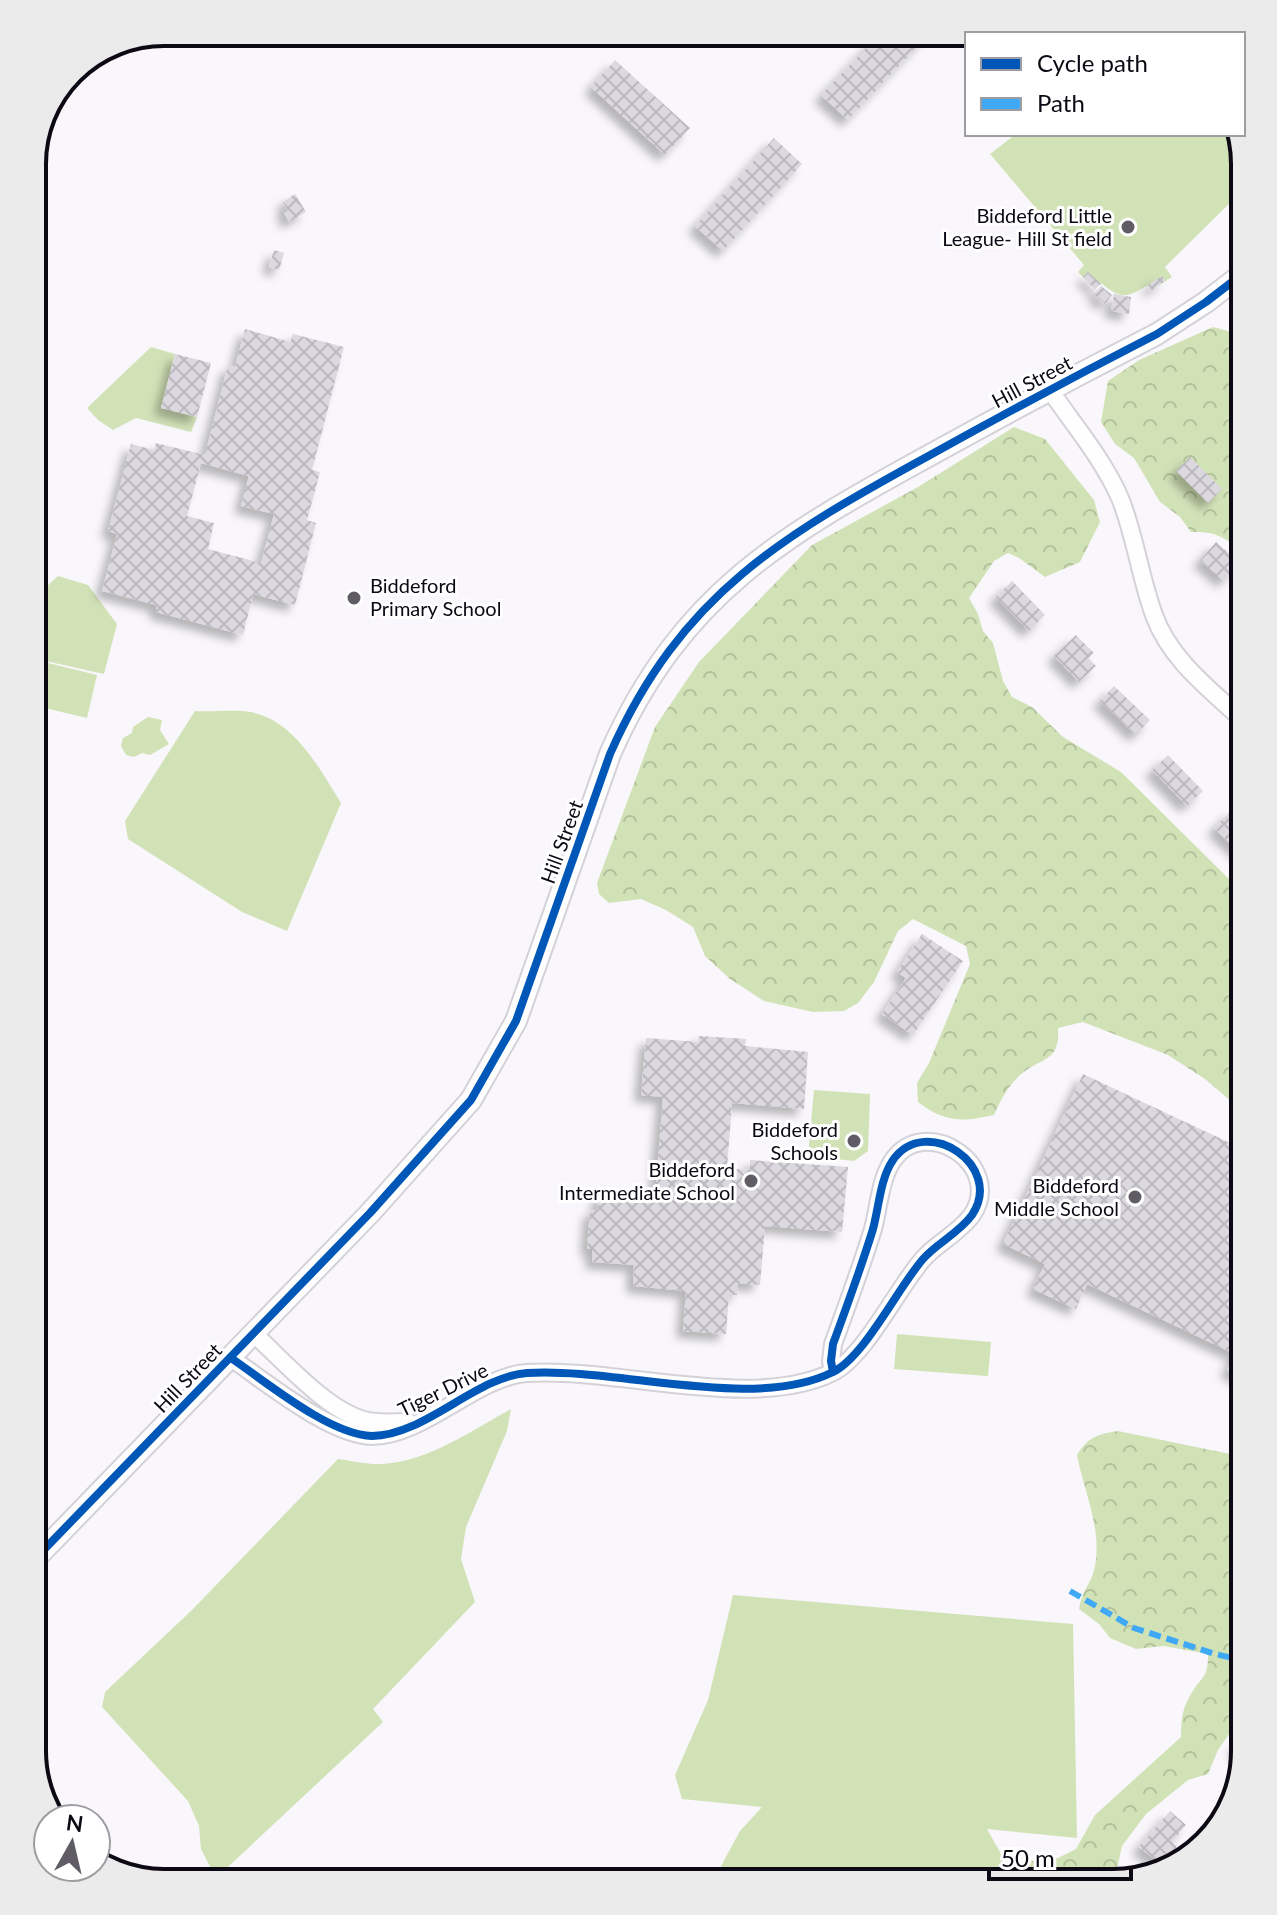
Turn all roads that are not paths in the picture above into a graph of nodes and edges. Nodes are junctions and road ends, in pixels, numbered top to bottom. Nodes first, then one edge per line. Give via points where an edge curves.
1 (1231, 283) edge
2 (1050, 390) junction
3 (1231, 709) edge
4 (254, 1334) junction
5 (231, 1358) junction
6 (833, 1372) junction
7 (418, 1423) junction
8 (46, 1548) edge

1 - 2 street, Hill Street via 1157,334
2 - 3 street via 1119,497 1163,636
2 - 4 street, Hill Street via 791,536 739,575 677,638 635,701 610,754 516,1021 491,1068 450,1126
4 - 5 street, Hill Street
4 - 7 street, Tiger Drive via 345,1412 369,1421
5 - 7 street, Tiger Drive via 349,1433 372,1436
5 - 8 street, Hill Street
6 - 6 street, Tiger Drive via 862,1346 924,1258 972,1215 977,1177 958,1150 921,1143 904,1149 885,1173 869,1241 833,1344
6 - 7 street, Tiger Drive via 768,1388 526,1373 495,1382

